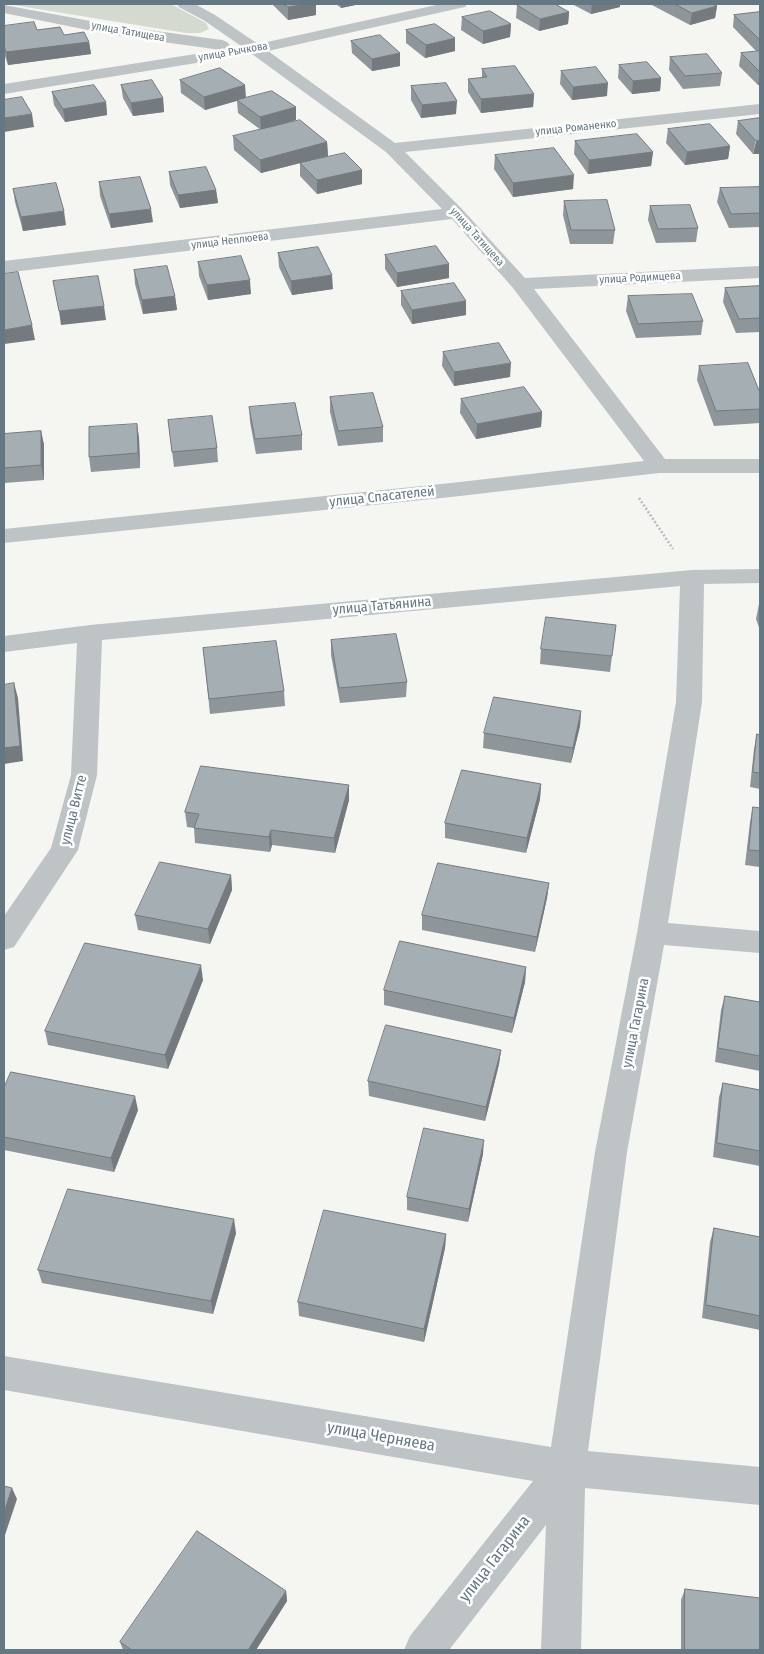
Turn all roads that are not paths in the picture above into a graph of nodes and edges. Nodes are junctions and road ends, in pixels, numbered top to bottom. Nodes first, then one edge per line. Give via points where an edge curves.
1 (184, 4) edge
2 (460, 4) edge
3 (4, 8) edge
4 (254, 49) junction
5 (4, 89) edge
6 (760, 109) edge
7 (392, 148) junction
8 (456, 212) junction
9 (4, 268) edge
10 (760, 272) edge
11 (520, 284) junction
12 (658, 466) junction
13 (760, 466) edge
14 (4, 536) edge
15 (760, 576) edge
16 (692, 577) junction
17 (90, 633) junction
18 (4, 644) edge
19 (652, 933) junction
20 (4, 939) edge
21 (760, 942) edge
22 (4, 1373) edge
23 (567, 1468) junction
24 (760, 1486) edge
25 (424, 1650) edge
26 (561, 1650) edge

1 - 4 street, улица Татищева
2 - 4 street, улица Рычкова
3 - 4 street, улица Татищева via 120,31
4 - 5 street, улица Рычкова
4 - 7 street, улица Татищева
6 - 7 street, улица Романенко
7 - 8 street, улица Татищева
8 - 9 street, улица Неплюева
8 - 11 street, улица Татищева
10 - 11 street, улица Родимцева
11 - 12 street, улица Татищева
12 - 13 street, улица Спасателей
12 - 14 street, улица Спасателей
15 - 16 street, улица Татьянина
16 - 17 street, улица Татьянина
16 - 19 street, улица Гагарина via 689,702
17 - 18 street, улица Татьянина
17 - 20 street, улица Витте via 84,775 64,850
19 - 21 street
19 - 23 street, улица Гагарина via 611,1152
22 - 23 street, улица Черняева
23 - 24 street, улица Черняева
23 - 25 street, улица Гагарина
23 - 26 street, улица Гагарина

